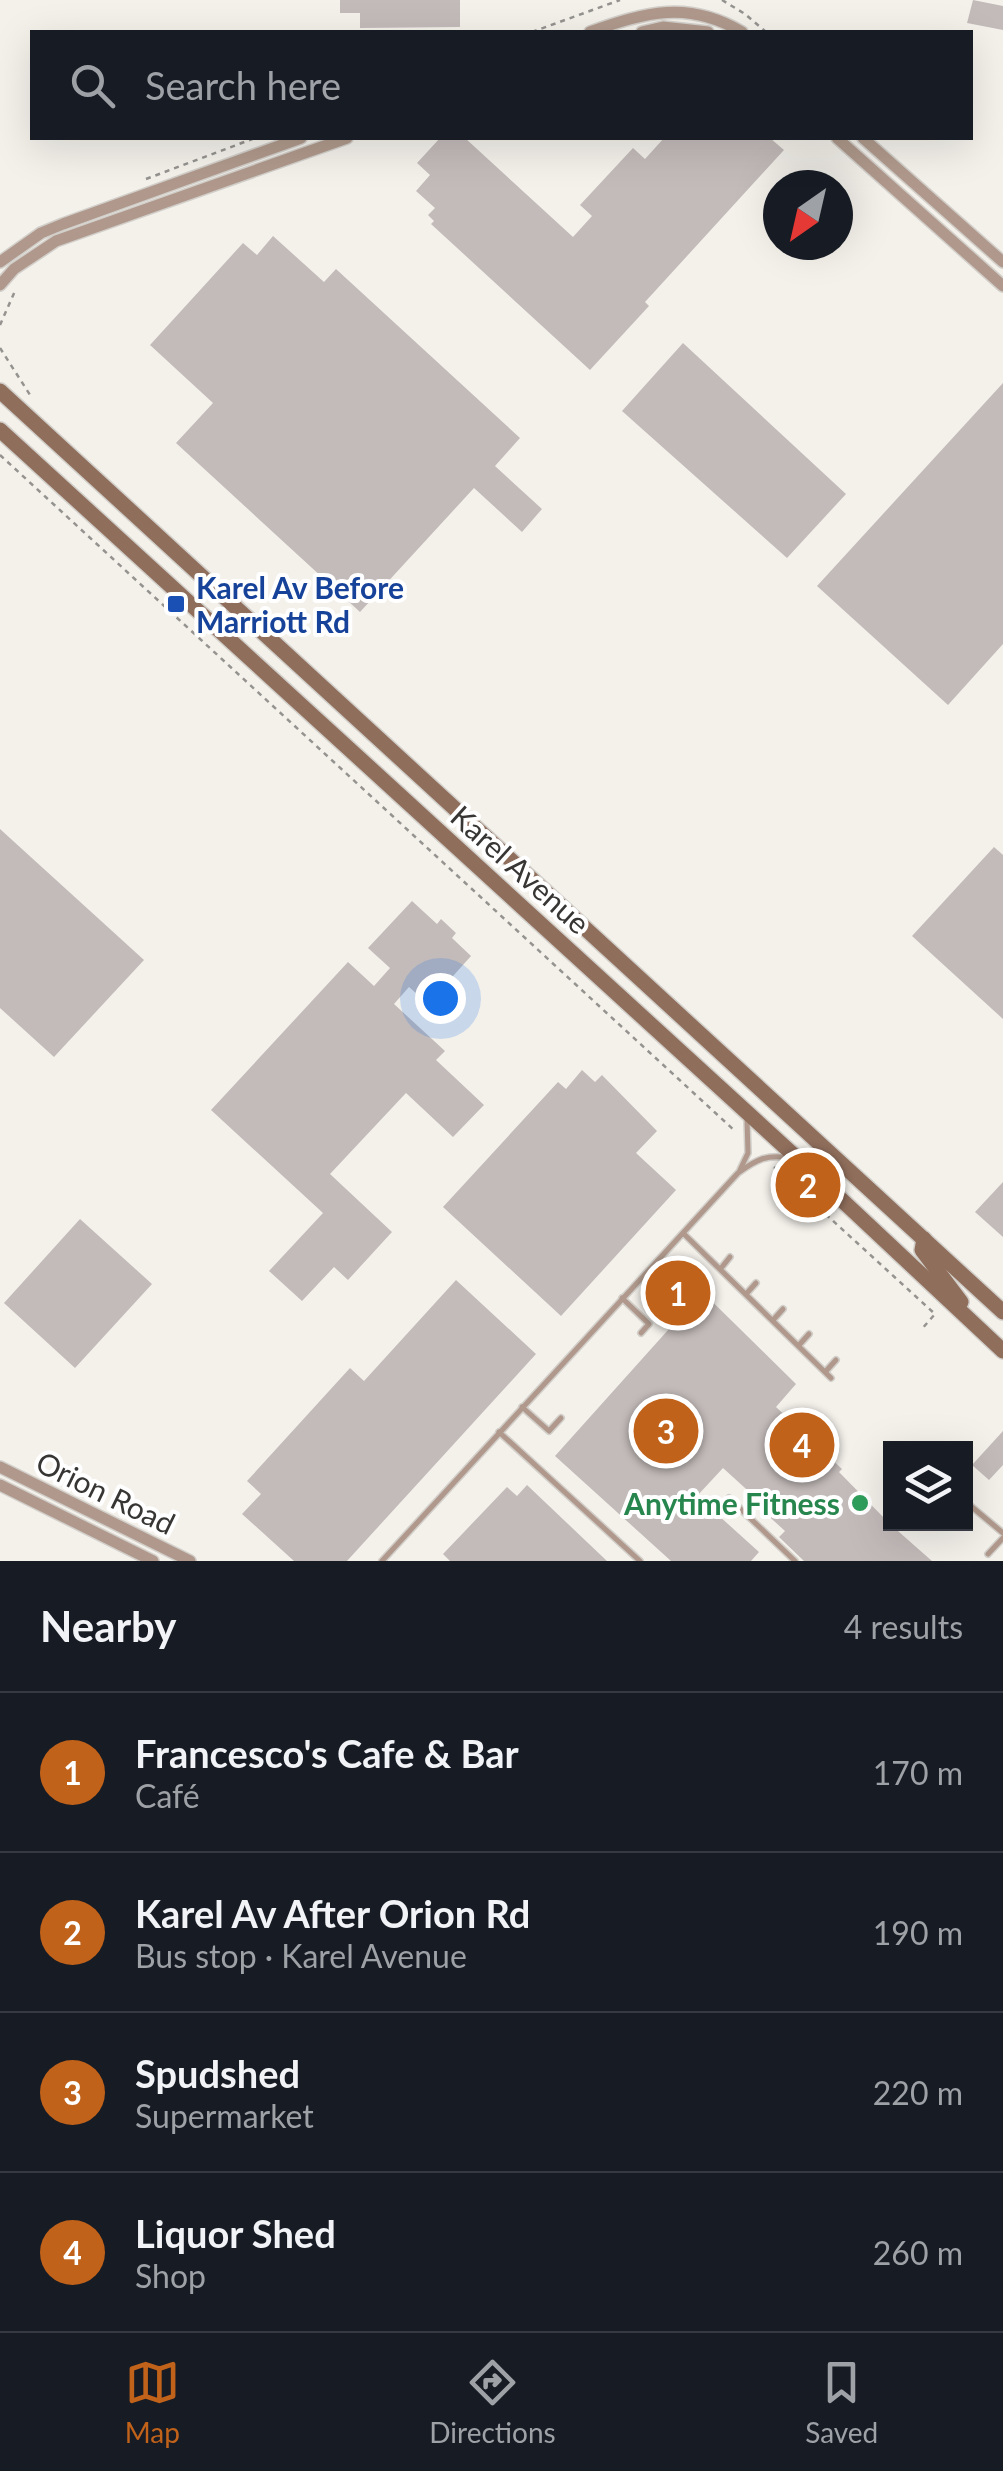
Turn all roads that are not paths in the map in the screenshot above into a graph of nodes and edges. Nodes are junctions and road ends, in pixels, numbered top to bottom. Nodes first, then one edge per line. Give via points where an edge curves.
1 (596, 30) edge
2 (650, 30) edge
3 (690, 30) edge
4 (738, 30) edge
5 (295, 140) edge
6 (341, 140) edge
7 (839, 140) edge
8 (866, 140) edge
9 (0, 262) edge
10 (1003, 262) edge
11 (0, 285) edge
12 (1003, 286) edge
13 (0, 391) edge
14 (0, 430) edge
15 (745, 1110) junction
16 (798, 1159) junction
17 (738, 1173) junction
18 (684, 1234) junction
19 (924, 1240) junction
20 (730, 1258) dead end
21 (722, 1268) junction
22 (756, 1283) dead end
23 (748, 1293) junction
24 (622, 1298) junction
25 (783, 1309) dead end
26 (1003, 1312) edge
27 (774, 1319) junction
28 (980, 1330) junction
29 (641, 1332) dead end
30 (809, 1334) dead end
31 (800, 1344) junction
32 (1003, 1351) edge
33 (836, 1360) dead end
34 (826, 1372) junction
35 (832, 1378) dead end
36 (522, 1407) junction
37 (561, 1418) dead end
38 (499, 1432) junction
39 (0, 1467) edge
40 (0, 1485) edge
41 (730, 1498) dead end
42 (973, 1508) edge
43 (1003, 1535) edge
44 (988, 1554) dead end
45 (794, 1560) edge
46 (153, 1561) edge
47 (190, 1561) edge
48 (382, 1561) edge
49 (640, 1561) edge

1 - 4 street via 672,10 704,12
2 - 3 street
5 - 9 street via 41,233
6 - 11 street via 56,241
7 - 12 street
8 - 10 street
13 - 19 main road, Karel Avenue
14 - 15 main road, Karel Avenue
15 - 16 main road, Karel Avenue
15 - 17 lane via 749,1144
16 - 17 lane via 763,1157
16 - 28 main road, Karel Avenue
17 - 18 lane
18 - 21 lane
18 - 24 lane
19 - 26 main road, Karel Avenue
19 - 28 main road via 922,1250
20 - 21 lane
21 - 23 lane
22 - 23 lane
23 - 27 lane
24 - 29 lane via 649,1324
24 - 36 lane
25 - 27 lane
27 - 31 lane
28 - 32 main road, Karel Avenue
30 - 31 lane
31 - 34 lane
33 - 34 lane
34 - 35 lane
36 - 37 lane via 549,1431
36 - 38 lane
38 - 48 lane
38 - 49 lane
39 - 47 street, Orion Road
40 - 46 street, Orion Road
41 - 45 lane
42 - 43 lane
43 - 44 lane

